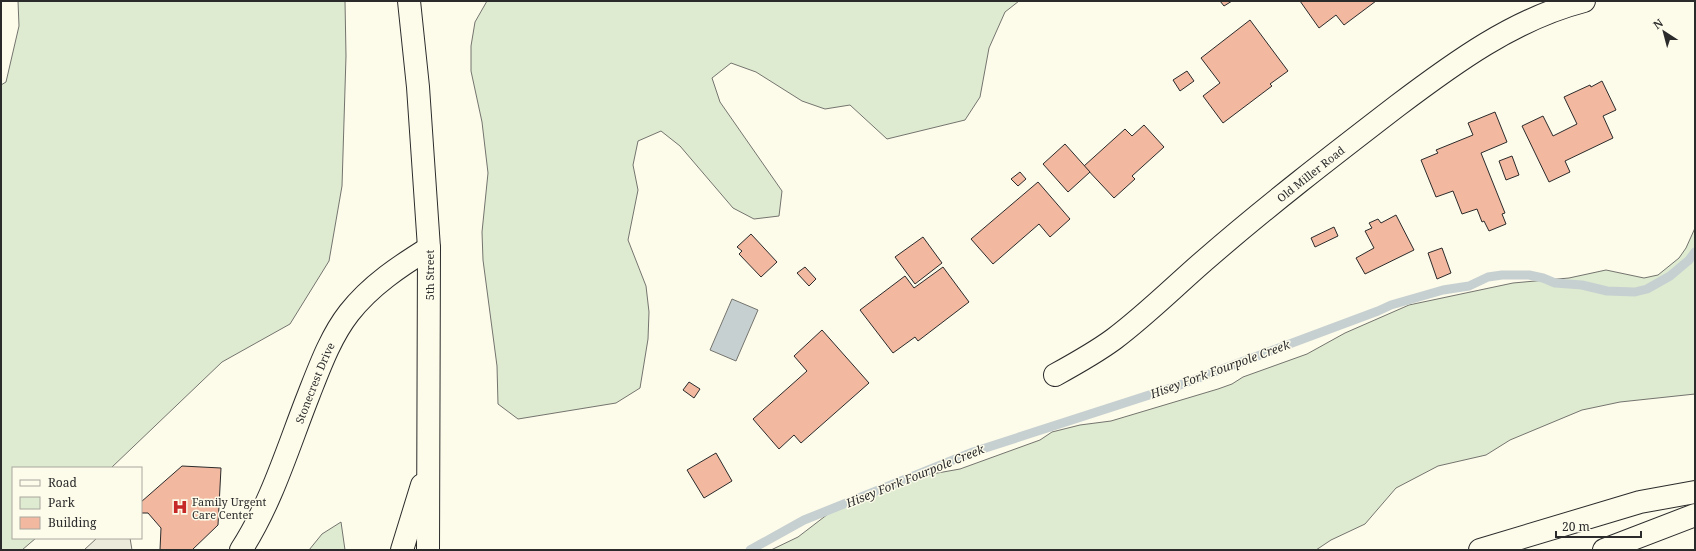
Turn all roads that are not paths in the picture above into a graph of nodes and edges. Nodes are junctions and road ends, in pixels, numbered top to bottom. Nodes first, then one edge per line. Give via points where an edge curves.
1 (408, 1) edge
2 (1584, 1) edge
3 (429, 248) junction
4 (1055, 375) dead end
5 (429, 462) junction
6 (1695, 492) edge
7 (1695, 515) edge
8 (241, 550) edge
9 (402, 550) edge
10 (428, 550) edge
11 (1480, 550) edge
12 (1604, 550) edge

1 - 3 main road, 5th Street via 418,87
2 - 4 main road, Old Miller Road via 1514,28 1461,59 1271,205 1114,340
3 - 5 main road, 5th Street
3 - 8 main road, Stonecrest Drive via 398,267 368,291 333,337 320,364 274,488 254,530
5 - 9 main road
5 - 10 main road, 5th Street
6 - 11 main road via 1640,502
7 - 12 main road

